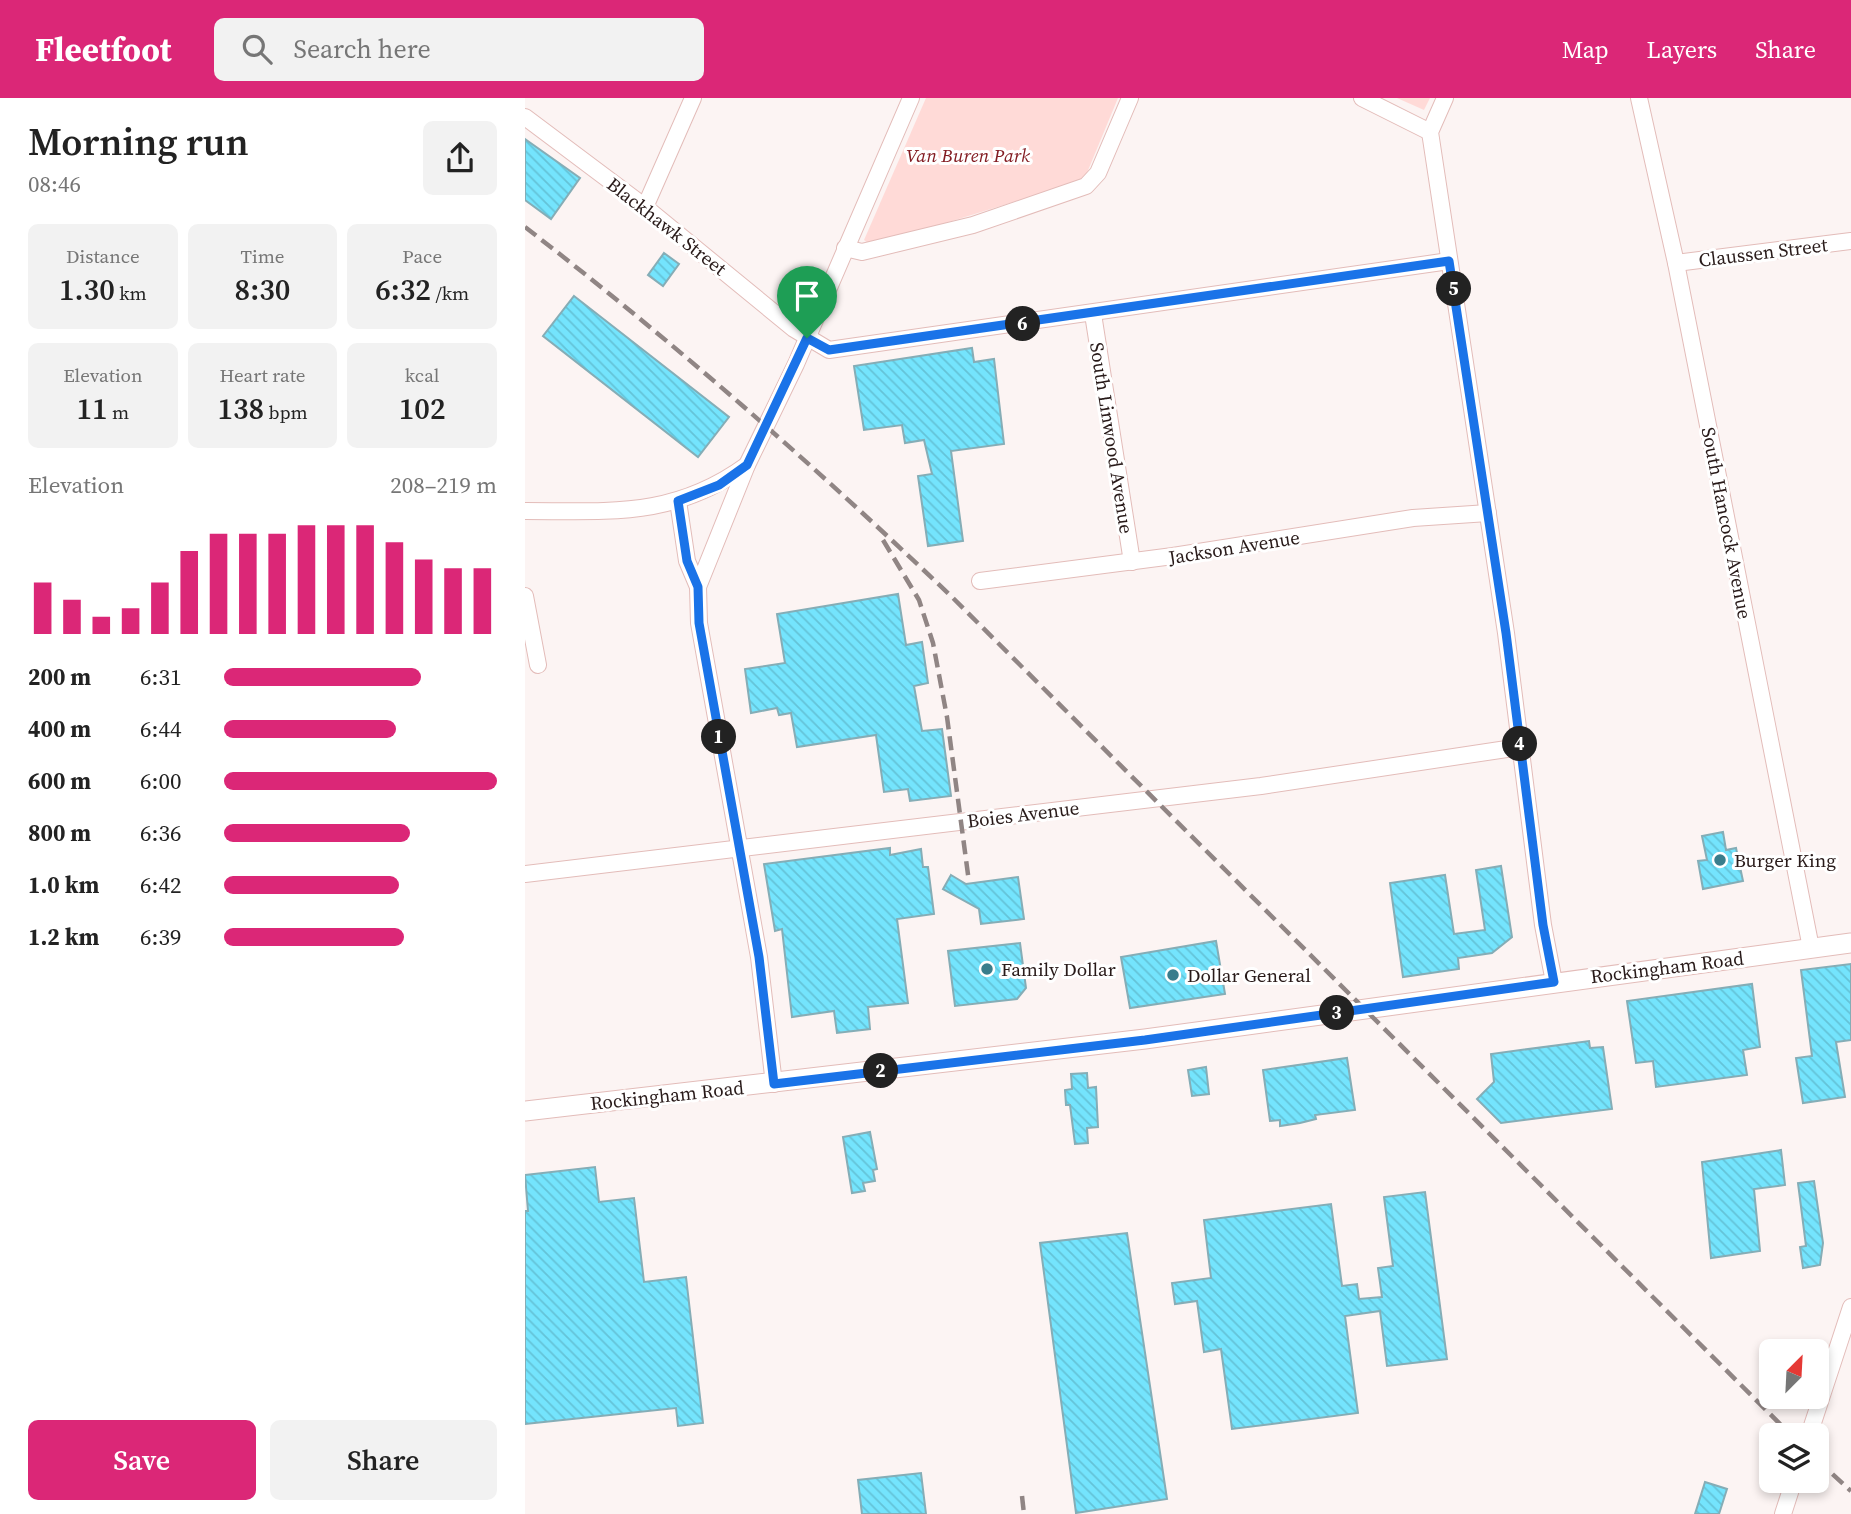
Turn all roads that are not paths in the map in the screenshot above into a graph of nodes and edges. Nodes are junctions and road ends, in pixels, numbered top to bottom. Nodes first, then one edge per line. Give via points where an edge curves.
1 (693, 98) edge
2 (911, 98) edge
3 (1130, 98) edge
4 (1361, 98) edge
5 (1445, 98) edge
6 (1639, 98) edge
7 (525, 117) edge
8 (1430, 132) junction
9 (645, 207) junction
10 (1851, 241) edge
11 (845, 248) junction
12 (1449, 261) junction
13 (1676, 262) junction
14 (1093, 314) junction
15 (807, 338) junction
16 (747, 465) junction
17 (678, 501) junction
18 (525, 511) edge
19 (1488, 513) junction
20 (1132, 562) junction
21 (980, 581) dead end
22 (698, 587) junction
23 (525, 596) edge
24 (538, 665) dead end
25 (1520, 747) junction
26 (737, 848) junction
27 (525, 874) edge
28 (1851, 943) edge
29 (1811, 948) junction
30 (1554, 982) junction
31 (774, 1084) junction
32 (525, 1111) edge
33 (1851, 1307) edge
34 (1813, 1423) edge
35 (1790, 1493) edge
36 (1783, 1514) edge

1 - 9 street
2 - 11 street
3 - 11 street via 1098,173 1086,186 973,225 862,252
4 - 8 street
5 - 8 street
6 - 13 street, South Hancock Avenue
7 - 9 street, Blackhawk Street
8 - 12 street
9 - 15 street, Blackhawk Street
10 - 13 street, Claussen Street
11 - 15 street
12 - 14 street
12 - 19 street
13 - 29 street, South Hancock Avenue
14 - 15 street via 829,350
14 - 20 street, South Linwood Avenue
15 - 16 street
16 - 17 street via 719,485
16 - 22 street
17 - 18 street via 649,509
17 - 22 street via 687,561
19 - 20 street, Jackson Avenue via 1413,518
19 - 25 street
20 - 21 street, Jackson Avenue
22 - 26 street via 699,623
23 - 24 street
25 - 26 street, Boies Avenue via 1261,786
25 - 30 street
26 - 27 street, Boies Avenue
26 - 31 street via 759,957
28 - 29 street, Rockingham Road
29 - 30 street, Rockingham Road
30 - 31 street, Rockingham Road via 1145,1040
31 - 32 street, Rockingham Road
33 - 34 street
35 - 36 street

